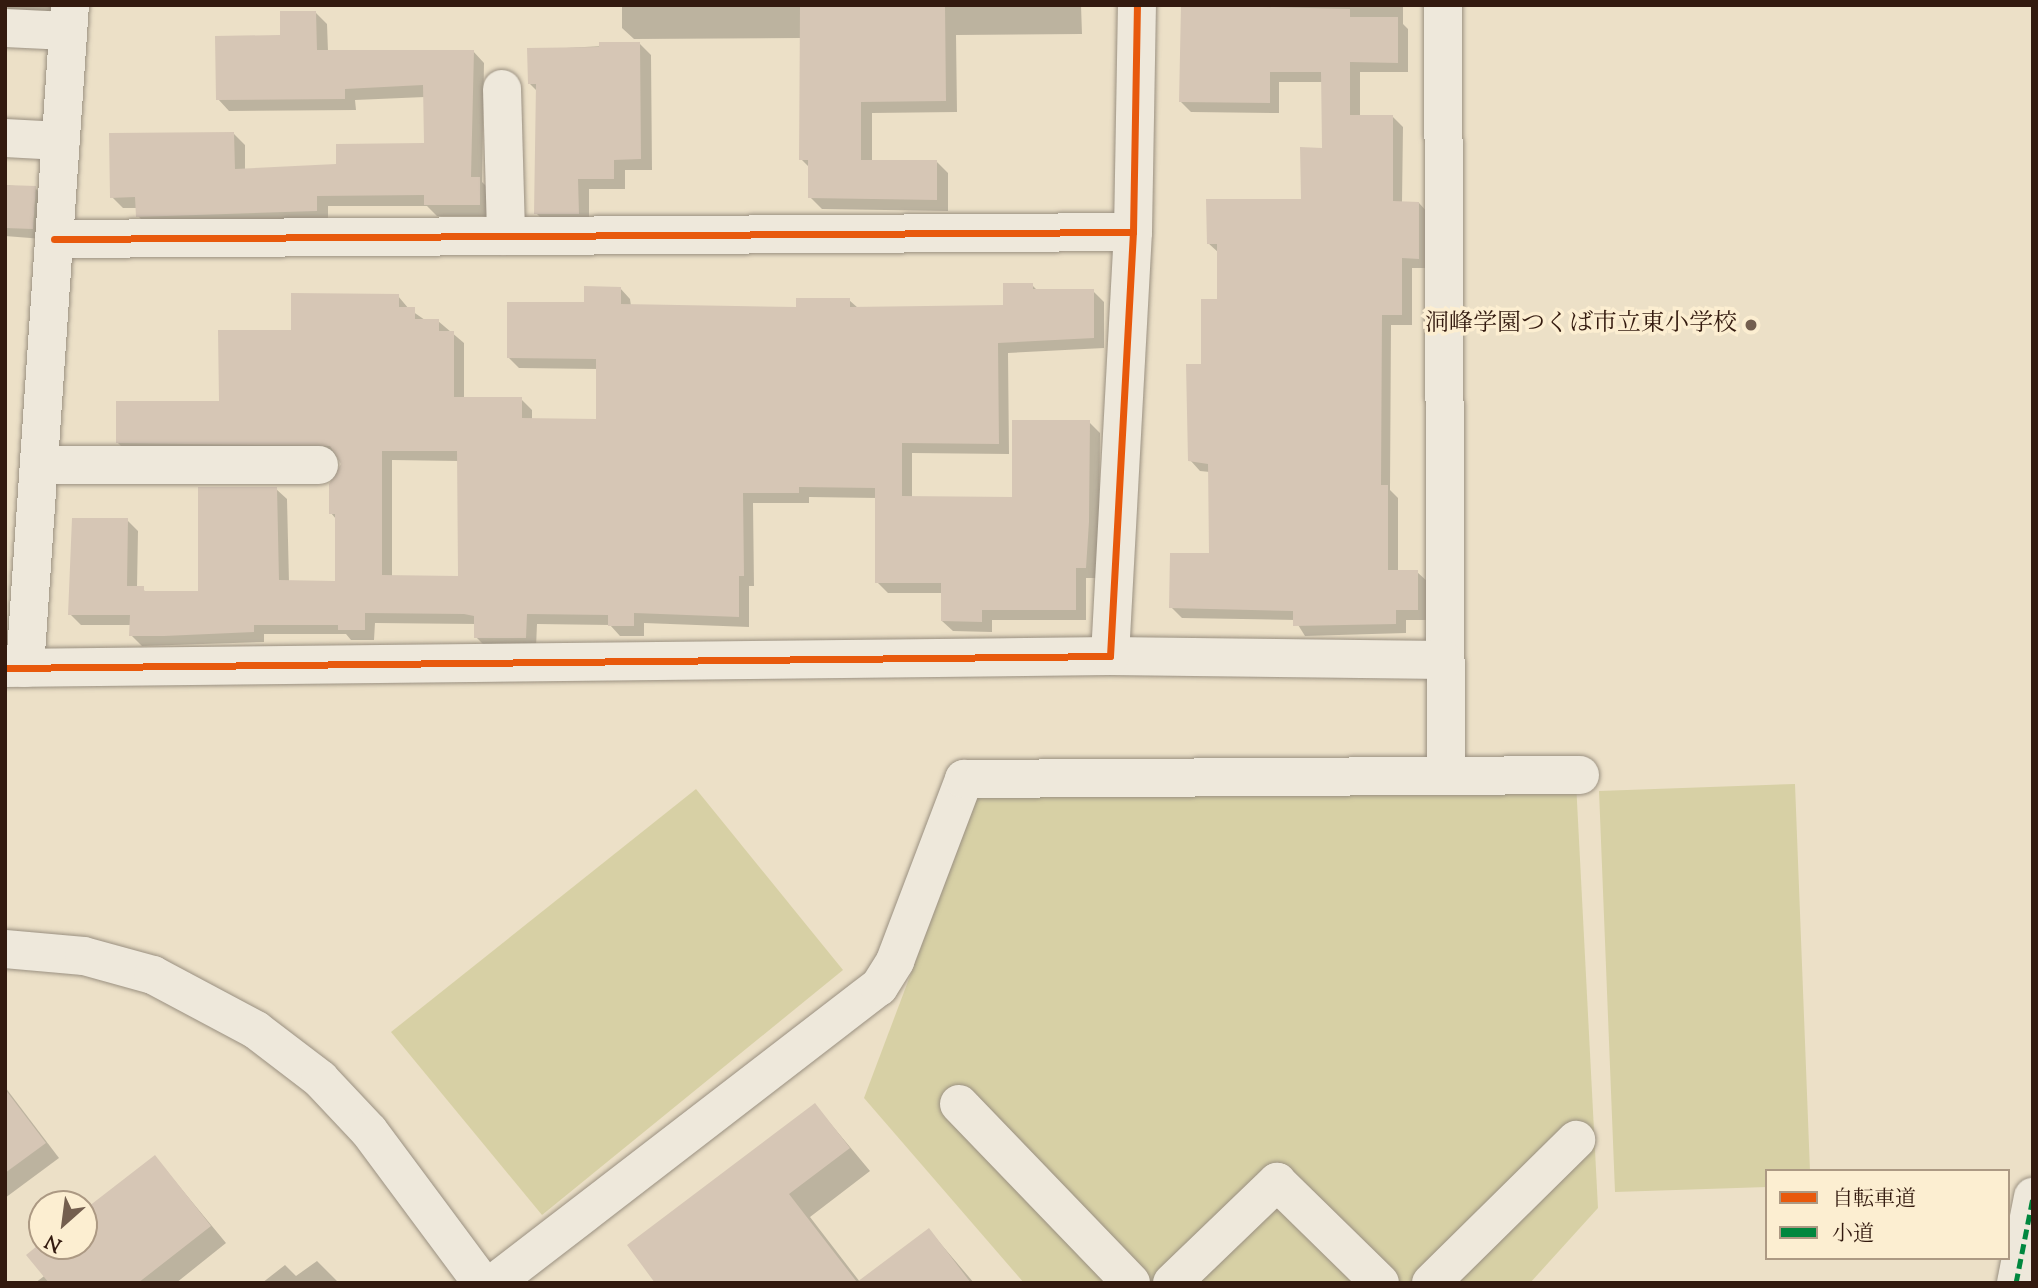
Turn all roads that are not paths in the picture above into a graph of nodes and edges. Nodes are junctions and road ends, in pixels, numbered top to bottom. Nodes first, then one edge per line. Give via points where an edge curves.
1 (1137, 5) edge
2 (1443, 5) edge
3 (69, 18) edge
4 (5, 28) edge
5 (502, 89) dead end
6 (5, 138) edge
7 (61, 141) junction
8 (1133, 232) junction
9 (506, 236) junction
10 (54, 239) junction
11 (39, 465) junction
12 (319, 465) dead end
13 (1110, 656) junction
14 (1444, 660) junction
15 (15, 668) edge
16 (1580, 775) dead end
17 (1446, 776) junction
18 (5, 949) edge
19 (959, 1104) dead end
20 (1576, 1140) dead end
21 (2033, 1197) edge
22 (482, 1283) edge
23 (494, 1283) edge
24 (1131, 1283) edge
25 (1172, 1283) edge
26 (1380, 1283) edge
27 (1430, 1283) edge
28 (2015, 1283) edge

1 - 8 street
2 - 14 street
3 - 4 street
3 - 7 street
5 - 9 street
6 - 7 street
7 - 10 street
8 - 9 street
8 - 13 street
9 - 10 street
10 - 11 street
11 - 12 street
11 - 15 street
13 - 14 street
13 - 15 street
14 - 17 street
16 - 17 street
17 - 23 street via 964,779 895,961 879,986
18 - 22 street via 84,956 153,975 256,1030 320,1079 369,1131
19 - 24 street
20 - 27 street
21 - 28 street
25 - 26 street via 1277,1182

